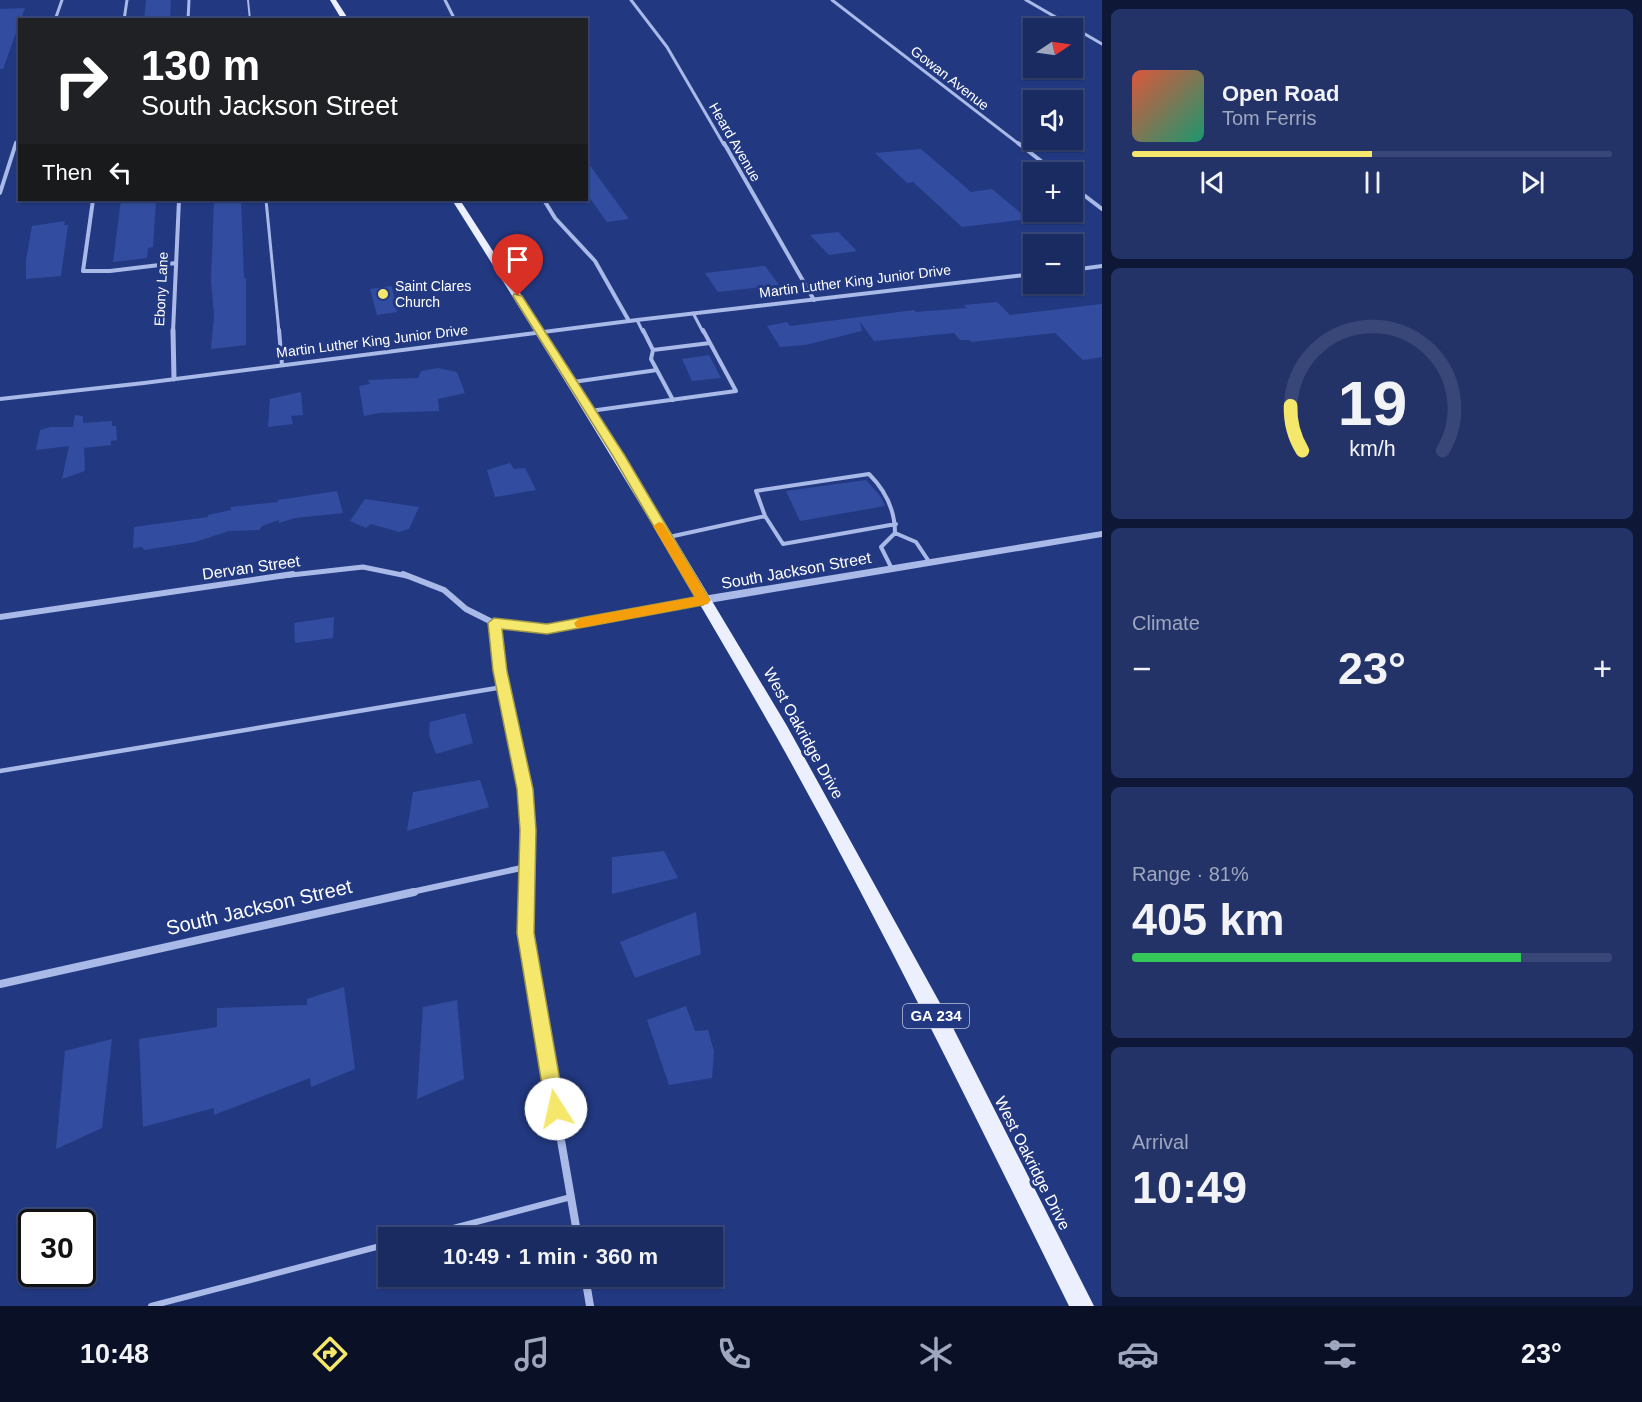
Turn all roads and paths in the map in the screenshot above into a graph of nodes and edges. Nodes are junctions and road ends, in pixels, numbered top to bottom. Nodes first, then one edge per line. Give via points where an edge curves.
1 (62, 0) edge
2 (127, 0) edge
3 (189, 0) edge
4 (248, 0) edge
5 (333, 0) edge
6 (445, 0) edge
7 (631, 0) edge
8 (832, 0) edge
9 (1026, 0) edge
10 (56, 18) edge
11 (124, 18) edge
12 (188, 18) edge
13 (250, 18) edge
14 (345, 18) edge
15 (453, 18) edge
16 (1102, 44) edge
17 (18, 138) edge
18 (1042, 162) edge
19 (0, 193) edge
20 (1083, 194) edge
21 (93, 201) edge
22 (179, 201) edge
23 (266, 201) edge
24 (457, 201) edge
25 (545, 201) edge
26 (1102, 209) edge
27 (176, 263) junction
28 (1102, 266) edge
29 (1083, 269) edge
30 (1023, 275) edge
31 (814, 300) junction
32 (693, 314) junction
33 (633, 321) junction
34 (541, 333) junction
35 (710, 343) junction
36 (652, 350) junction
37 (282, 365) junction
38 (657, 370) junction
39 (174, 380) junction
40 (572, 382) junction
41 (0, 399) edge
42 (673, 400) junction
43 (590, 411) junction
44 (765, 516) junction
45 (896, 524) junction
46 (895, 533) junction
47 (1102, 534) edge
48 (666, 537) junction
49 (930, 562) junction
50 (892, 569) junction
51 (703, 600) junction
52 (0, 616) edge
53 (494, 623) junction
54 (503, 687) junction
55 (0, 771) edge
56 (526, 867) junction
57 (0, 984) edge
58 (571, 1197) junction
59 (457, 1227) edge
60 (576, 1227) edge
61 (378, 1247) edge
62 (587, 1287) edge
63 (151, 1306) edge
64 (590, 1306) edge
65 (1082, 1306) edge

1 - 10 street
2 - 11 street
3 - 12 street
4 - 13 lane
5 - 14 main road
6 - 15 street
7 - 31 street, Heard Avenue via 667,46
8 - 18 street, Gowan Avenue
9 - 16 street
17 - 19 street
20 - 26 street
21 - 27 street via 83,270 110,271
22 - 27 street, Ebony Lane
23 - 37 lane
24 - 34 main road, West Oakridge Drive / GA 234
25 - 33 street via 595,261
27 - 39 street, Ebony Lane
28 - 29 street
30 - 31 street, Martin Luther King Junior Drive
31 - 32 street, Martin Luther King Junior Drive
32 - 33 street, Martin Luther King Junior Drive
32 - 35 lane
33 - 34 street, Martin Luther King Junior Drive
33 - 36 lane
34 - 37 street, Martin Luther King Junior Drive
34 - 40 main road, West Oakridge Drive / GA 234
35 - 36 lane
35 - 42 lane via 736,391
36 - 38 lane via 651,359
37 - 39 street, Martin Luther King Junior Drive
38 - 40 lane
38 - 42 lane
39 - 41 street, Martin Luther King Junior Drive
40 - 43 main road, West Oakridge Drive / GA 234
42 - 43 lane
43 - 48 main road, West Oakridge Drive / GA 234
44 - 45 lane via 783,544
44 - 45 lane via 756,491 868,474 877,481
44 - 48 lane
45 - 46 lane
46 - 49 lane via 916,542
46 - 50 lane via 881,547
47 - 49 street, South Jackson Street
48 - 51 main road, West Oakridge Drive / GA 234
49 - 50 street, South Jackson Street
50 - 51 street, South Jackson Street
51 - 53 street, South Jackson Street via 547,629
51 - 65 main road, West Oakridge Drive / GA 234 via 781,731 939,1021
52 - 53 street, Dervan Street via 363,567 399,573 444,590 466,609
53 - 54 street
54 - 55 lane
54 - 56 street via 525,789
56 - 57 street, South Jackson Street
56 - 58 street via 525,933
58 - 59 lane
58 - 60 street
61 - 63 lane
62 - 64 street

